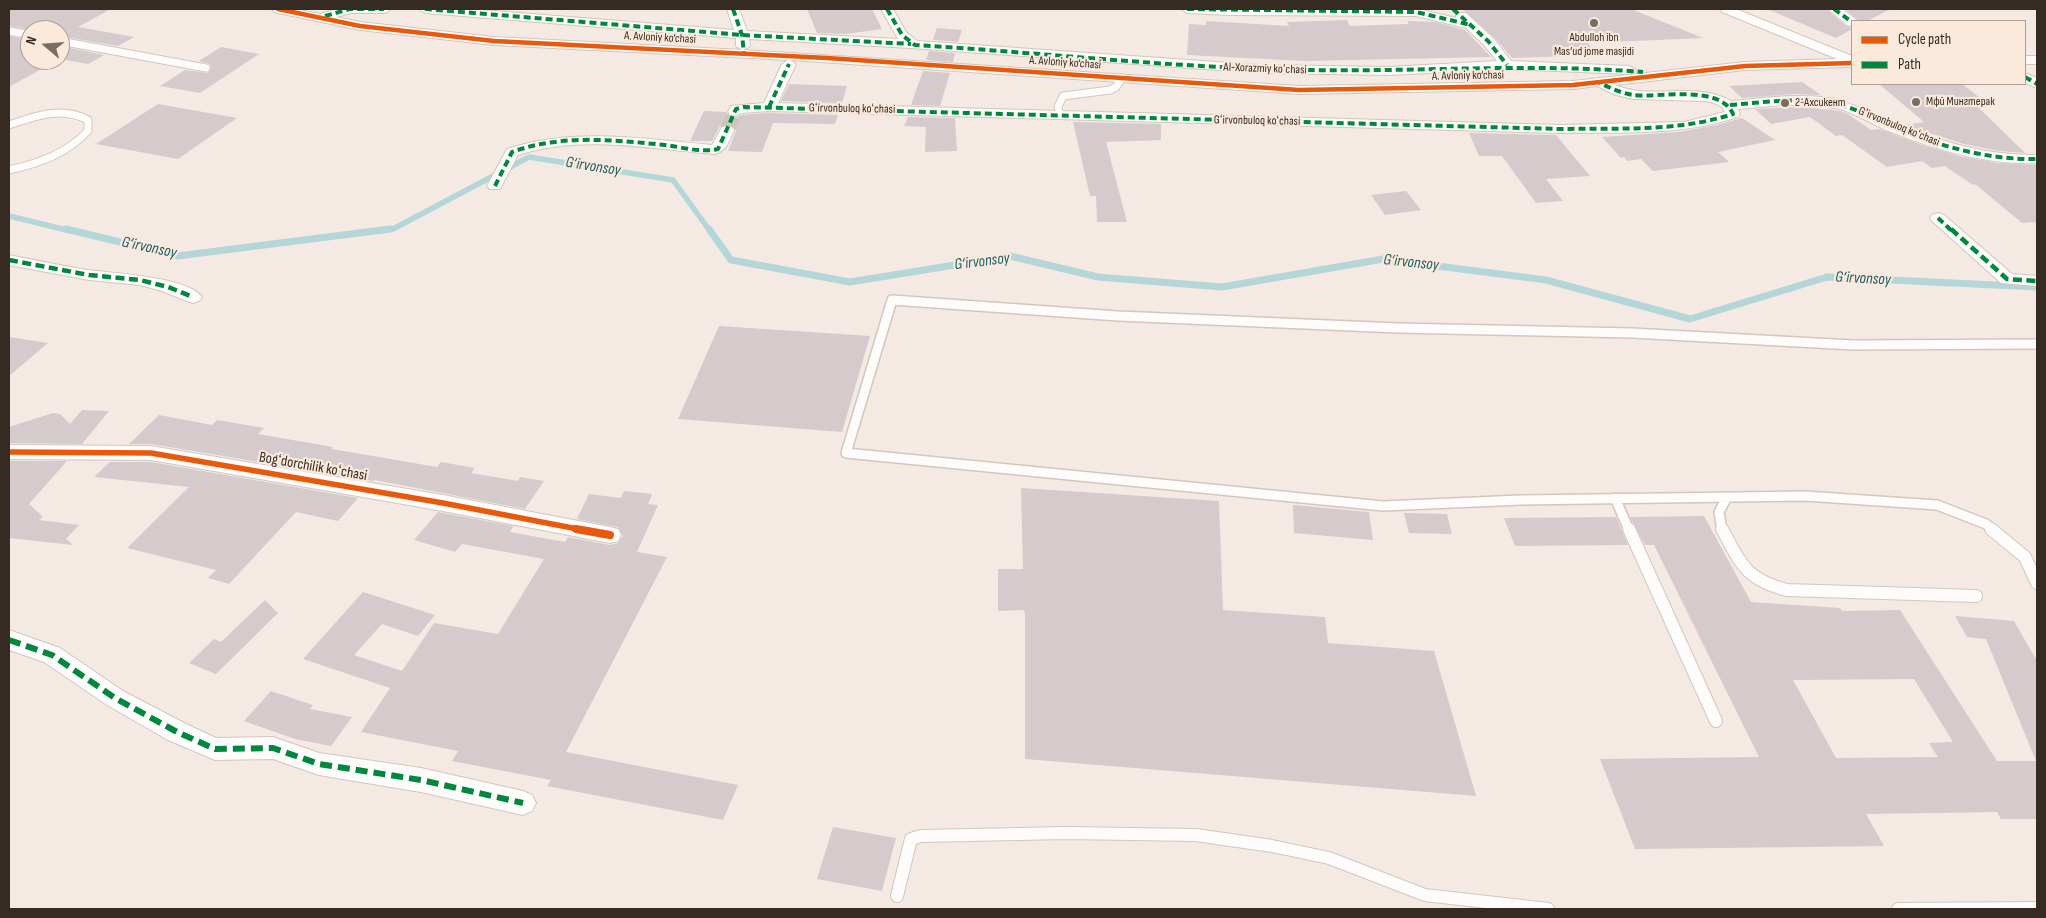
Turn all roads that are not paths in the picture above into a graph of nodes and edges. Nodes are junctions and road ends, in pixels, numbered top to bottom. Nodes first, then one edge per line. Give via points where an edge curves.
1 (285, 9) edge
2 (384, 9) edge
3 (425, 9) edge
4 (733, 9) edge
5 (887, 9) edge
6 (1187, 9) edge
7 (1452, 9) edge
8 (1726, 9) edge
9 (1834, 9) edge
10 (1414, 10) edge
11 (322, 18) junction
12 (1851, 21) edge
13 (1471, 25) junction
14 (742, 35) junction
15 (70, 43) edge
16 (911, 44) junction
17 (744, 53) junction
18 (1851, 62) edge
19 (1851, 62) edge
20 (789, 64) dead end
21 (1507, 66) junction
22 (206, 68) dead end
23 (1663, 74) junction
24 (1122, 78) junction
25 (2026, 78) edge
26 (1600, 83) junction
27 (2037, 84) edge
28 (1730, 105) junction
29 (769, 107) junction
30 (735, 112) dead end
31 (1060, 115) junction
32 (9, 125) edge
33 (727, 130) tunnel mouth
34 (2037, 158) edge
35 (9, 170) edge
36 (495, 186) dead end
37 (1938, 218) dead end
38 (9, 260) edge
39 (2037, 281) edge
40 (193, 297) dead end
41 (2037, 344) edge
42 (9, 452) edge
43 (1727, 497) junction
44 (1615, 498) junction
45 (610, 535) dead end
46 (2037, 584) edge
47 (1976, 596) dead end
48 (9, 640) edge
49 (1716, 720) dead end
50 (523, 802) dead end
51 (897, 896) dead end
52 (2037, 908) edge
53 (1548, 909) edge
54 (1898, 909) edge

1 - 11 street, A. Avloniy ko‘chasi
2 - 11 street via 350,9
3 - 14 street, Al-Xorazmiy koʻchasi
4 - 14 street
5 - 16 street via 904,39
6 - 10 street
7 - 13 street
8 - 18 street
9 - 12 street
10 - 13 street
11 - 17 street, A. Avloniy ko‘chasi via 360,26 494,41
13 - 21 street
14 - 16 street, Al-Xorazmiy koʻchasi
14 - 17 street
15 - 22 lane
16 - 21 street, Al-Xorazmiy koʻchasi via 1260,69 1389,71
17 - 24 street, A. Avloniy ko‘chasi
19 - 23 street, A. Avloniy ko‘chasi via 1745,66
20 - 29 street
21 - 23 street, Al-Xorazmiy koʻchasi via 1585,67
23 - 26 street, A. Avloniy ko‘chasi
24 - 26 street, A. Avloniy ko‘chasi via 1299,90
24 - 31 lane via 1109,91 1064,96 1059,103
25 - 27 street
26 - 28 street, Gʻirvonbuloq koʻchasi via 1628,94 1688,95 1714,98
28 - 31 street, Gʻirvonbuloq koʻchasi via 1733,114 1715,120 1684,126 1620,128 1489,128
28 - 34 street, Gʻirvonbuloq koʻchasi via 1806,100 1826,102 1856,110 1946,147 2000,158
29 - 30 street, Gʻirvonbuloq koʻchasi via 744,107
29 - 31 street, Gʻirvonbuloq koʻchasi
32 - 35 lane via 54,112 77,112 88,120 88,131 78,144 57,156
33 - 36 street via 715,150 592,140 528,147 512,152
37 - 39 street via 2006,279
38 - 40 street via 89,275 140,280
41 - 44 lane via 1853,345 1632,333 1398,328 1118,316 892,300 846,453 1383,506
42 - 45 street, Bogʻdorchilik koʻchasi via 152,453 443,502
43 - 44 lane
43 - 46 lane via 1805,496 1937,505 1986,524 2025,557
43 - 47 lane via 1719,512 1721,526 1743,568 1767,585 1787,590
44 - 49 lane
48 - 50 street via 52,655 115,698 215,749 273,748 319,764 421,780
51 - 53 lane via 911,839 922,836 1196,835 1329,858 1425,895
52 - 54 lane

